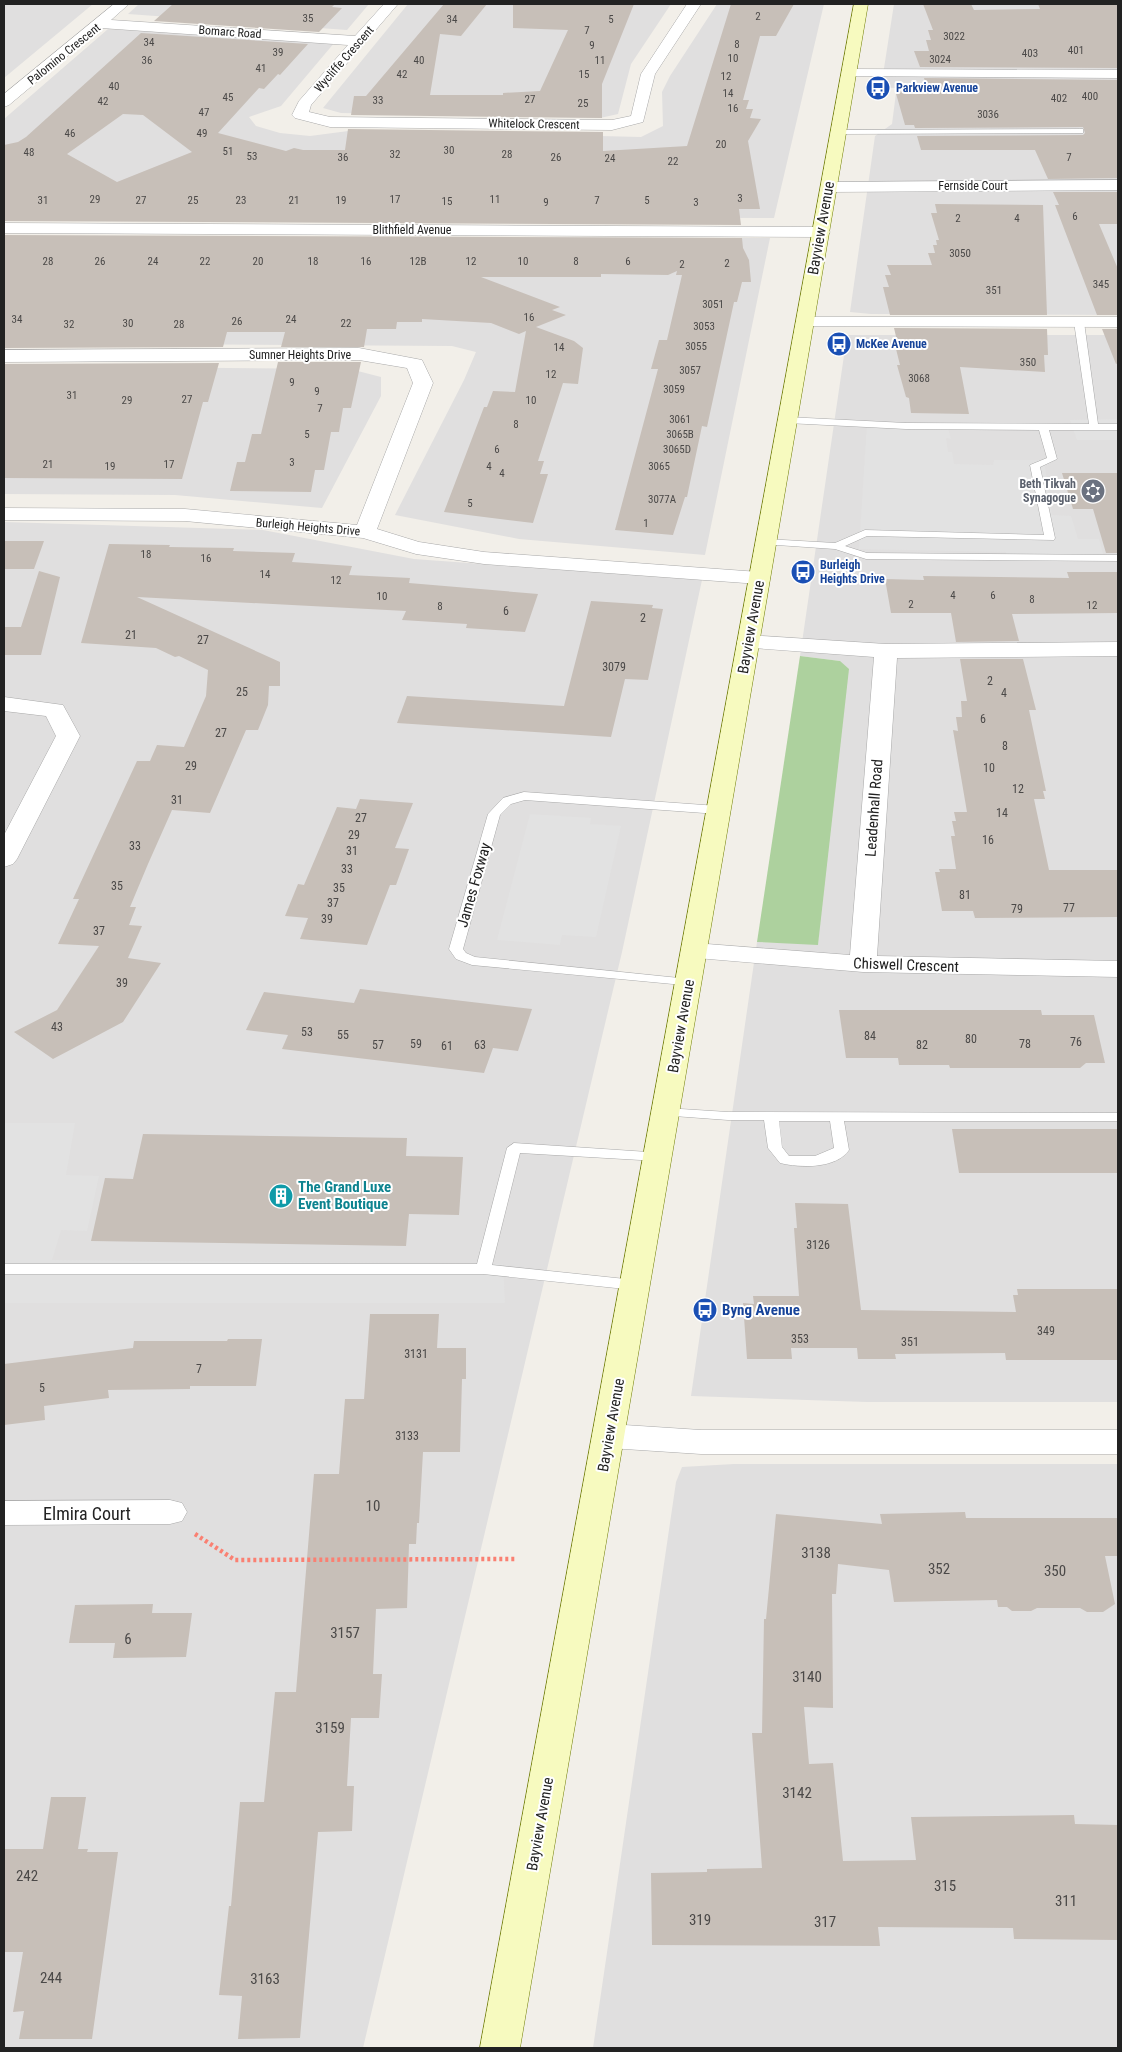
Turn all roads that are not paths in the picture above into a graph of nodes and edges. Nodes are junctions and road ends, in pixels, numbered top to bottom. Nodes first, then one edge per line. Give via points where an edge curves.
1 (122, 4) edge
2 (391, 4) edge
3 (694, 4) edge
4 (861, 4) edge
5 (100, 24) junction
6 (360, 41) junction
7 (849, 73) junction
8 (1118, 74) edge
9 (4, 102) edge
10 (300, 116) joint
11 (1080, 131) dead end
12 (838, 132) junction
13 (1118, 185) edge
14 (829, 187) junction
15 (4, 228) edge
16 (821, 232) junction
17 (805, 322) junction
18 (1079, 322) junction
19 (1118, 322) edge
20 (4, 356) edge
21 (788, 420) junction
22 (1043, 427) junction
23 (1094, 427) junction
24 (1118, 427) edge
25 (4, 514) edge
26 (365, 532) junction
27 (1050, 538) junction
28 (766, 542) junction
29 (836, 546) junction
30 (1033, 557) junction
31 (1118, 558) edge
32 (759, 578) junction
33 (748, 642) junction
34 (1118, 649) edge
35 (886, 652) junction
36 (4, 704) edge
37 (718, 810) junction
38 (4, 859) edge
39 (694, 951) junction
40 (862, 964) junction
41 (1118, 969) edge
42 (688, 983) junction
43 (665, 1112) junction
44 (772, 1115) junction
45 (836, 1115) junction
46 (1118, 1117) edge
47 (658, 1156) junction
48 (4, 1269) edge
49 (483, 1269) junction
50 (635, 1285) junction
51 (609, 1436) junction
52 (1118, 1442) edge
53 (170, 1512) road end
54 (4, 1513) edge
55 (500, 2048) edge

1 - 5 street, Palomino Crescent
2 - 6 street, Wycliffe Crescent
3 - 10 street, Whitelock Crescent via 648,74 638,120 612,125 340,122
4 - 7 main road, Bayview Avenue
5 - 6 street, Bomarc Road
5 - 9 street, Palomino Crescent
6 - 10 street, Wycliffe Crescent via 304,104
7 - 8 street
7 - 12 main road, Bayview Avenue
11 - 12 lane
12 - 14 main road, Bayview Avenue
13 - 14 street, Fernside Court
14 - 16 main road, Bayview Avenue
15 - 16 street, Blithfield Avenue
16 - 17 main road, Bayview Avenue
17 - 18 street
17 - 21 main road, Bayview Avenue
18 - 19 street
18 - 23 lane
20 - 26 street, Sumner Heights Drive via 359,354 415,364 423,384
21 - 22 lane via 906,426
21 - 28 main road, Bayview Avenue
22 - 23 lane
22 - 27 lane via 1052,459 1035,465
23 - 24 lane
25 - 26 street, Burleigh Heights Drive via 185,515
26 - 32 street, Burleigh Heights Drive via 416,548 484,558
27 - 29 lane via 865,533
27 - 30 lane
28 - 29 lane
28 - 32 main road, Bayview Avenue
29 - 30 lane via 866,556
30 - 31 lane
32 - 33 main road, Bayview Avenue
33 - 35 street
33 - 37 main road, Bayview Avenue
34 - 35 street
35 - 40 street, Leadenhall Road
36 - 38 street via 55,710 68,736
37 - 39 main road, Bayview Avenue
37 - 42 lane, James Foxway via 524,796 507,801 494,814 456,949 461,956 472,961
39 - 40 street, Chiswell Crescent
39 - 42 main road, Bayview Avenue
40 - 41 street, Chiswell Crescent
42 - 43 main road, Bayview Avenue
43 - 44 lane
43 - 47 main road, Bayview Avenue
44 - 45 lane
44 - 45 lane via 775,1148 786,1160 806,1162 829,1160 842,1150
45 - 46 lane
47 - 49 lane via 514,1148
47 - 50 main road, Bayview Avenue
48 - 49 lane
49 - 50 lane
50 - 51 main road, Bayview Avenue
51 - 52 street via 701,1442
51 - 55 main road, Bayview Avenue
53 - 54 street, Elmira Court

